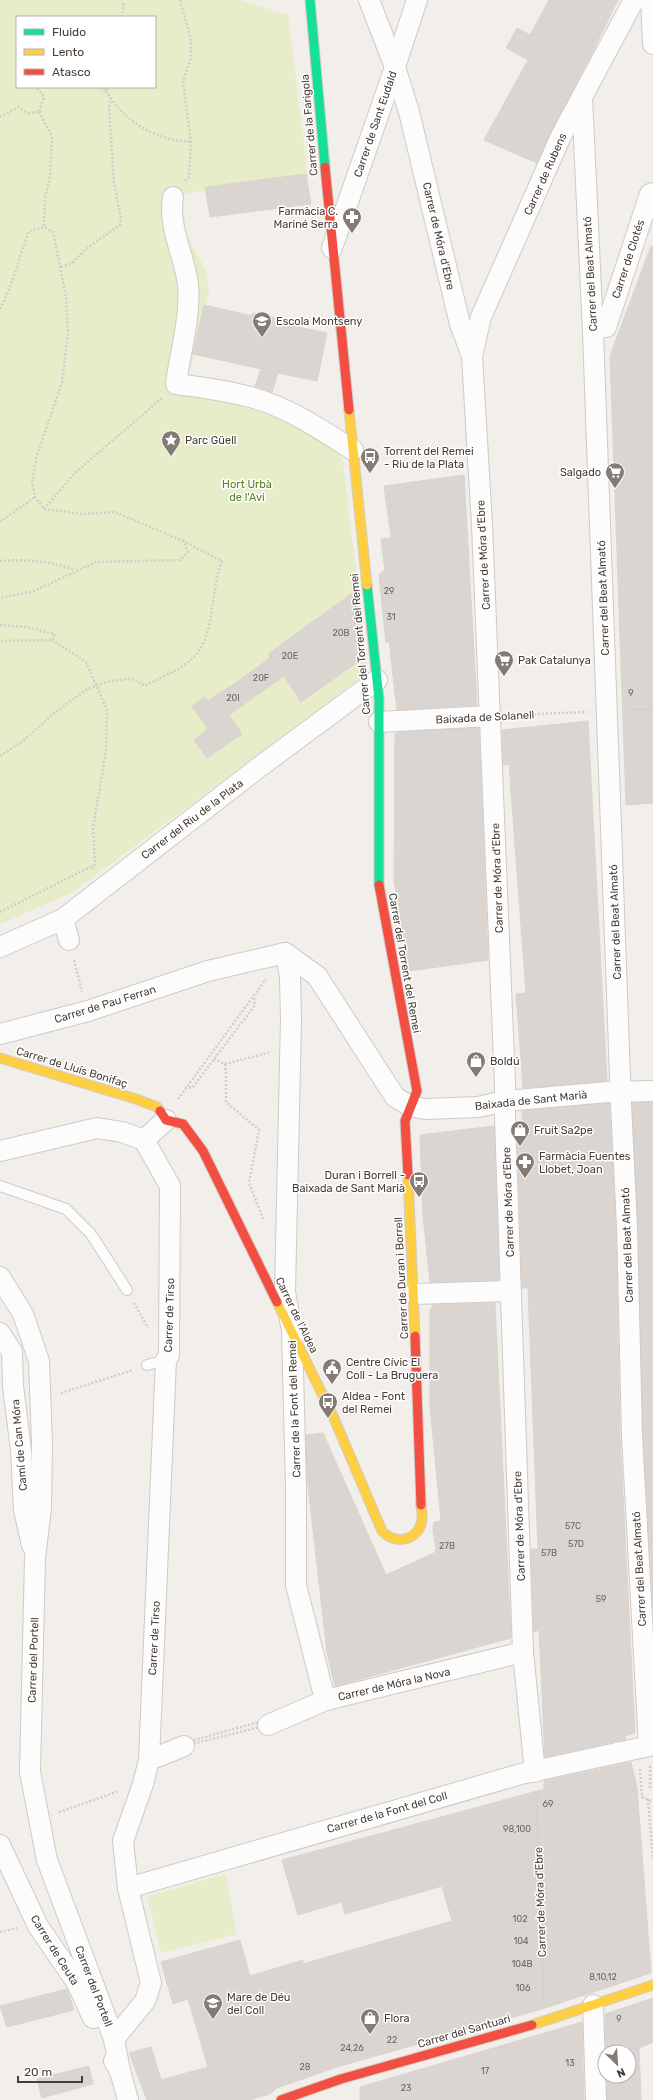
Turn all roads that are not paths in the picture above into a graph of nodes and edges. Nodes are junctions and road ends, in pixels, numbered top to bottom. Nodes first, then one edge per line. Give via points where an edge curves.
1 (310, 0) edge
2 (369, 0) edge
3 (417, 0) edge
4 (634, 0) edge
5 (651, 0) edge
6 (653, 44) edge
7 (395, 67) junction
8 (582, 97) junction
9 (653, 193) edge
10 (173, 197) road end
11 (332, 248) junction
12 (606, 327) dead end
13 (472, 356) junction
14 (353, 450) junction
15 (377, 680) junction
16 (490, 716) junction
17 (379, 722) junction
18 (63, 918) junction
19 (69, 940) road end
20 (0, 947) edge
21 (285, 953) junction
22 (0, 1034) edge
23 (0, 1058) edge
24 (653, 1091) edge
25 (621, 1092) junction
26 (505, 1102) junction
27 (410, 1106) junction
28 (166, 1120) junction
29 (144, 1140) junction
30 (0, 1151) edge
31 (0, 1186) edge
32 (0, 1277) edge
33 (127, 1290) road end
34 (511, 1291) junction
35 (414, 1294) junction
36 (292, 1331) junction
37 (0, 1333) edge
38 (166, 1360) junction
39 (147, 1365) road end
40 (422, 1522) joint
41 (35, 1558) junction
42 (523, 1652) junction
43 (326, 1700) junction
44 (268, 1725) road end
45 (184, 1746) road end
46 (649, 1755) joint
47 (157, 1757) dead end
48 (535, 1780) junction
49 (0, 1845) edge
50 (128, 1888) junction
51 (653, 1985) edge
52 (593, 2005) junction
53 (114, 2039) junction
54 (120, 2071) junction
55 (128, 2100) edge
56 (281, 2100) edge
57 (596, 2100) edge

1 - 11 street, Carrer de la Farigola
2 - 7 street, Carrer de Móra d'Ebre
3 - 7 street, Carrer de Sant Eudald
4 - 8 street, Carrer de Rubens
5 - 6 street
7 - 11 street, Carrer de Sant Eudald
7 - 13 street, Carrer de Móra d'Ebre via 409,112 460,324
8 - 13 street, Carrer de Rubens via 561,136 481,317
8 - 25 street, Carrer del Beat Almató
9 - 12 street, Carrer de Clotés via 650,194
10 - 14 street via 171,210 175,236 188,283 189,302 176,384 247,396 273,405 317,427
11 - 14 street, Carrer del Torrent del Remei
13 - 16 street, Carrer de Móra d'Ebre
14 - 15 street, Carrer del Torrent del Remei
15 - 17 street, Carrer del Torrent del Remei
15 - 18 street, Carrer del Riu de la Plata
16 - 17 street, Baixada de Solanell
16 - 26 street, Carrer de Móra d'Ebre
17 - 27 street, Carrer del Torrent del Remei via 378,880 417,1091
18 - 19 street
18 - 20 street, Carrer del Riu de la Plata
21 - 22 street, Carrer de Pau Ferran via 208,971 88,1011
21 - 27 street via 317,976 395,1097
21 - 36 street, Carrer de la Font del Remei via 290,976 291,1019 285,1292
23 - 28 street, Carrer de Lluís Bonifaç via 136,1099 156,1107
24 - 25 street, Baixada de Sant Marià
25 - 26 street, Baixada de Sant Marià
25 - 46 street, Carrer del Beat Almató via 632,1435
26 - 27 street, Baixada de Sant Marià via 466,1108 425,1109
26 - 34 street, Carrer de Móra d'Ebre
27 - 35 street, Carrer de Duran i Borrell via 405,1121
28 - 29 street
28 - 36 street, Carrer de l'Aldea via 183,1124 203,1151
29 - 30 street via 122,1132 97,1128
29 - 38 street, Carrer de Tirso via 170,1186 169,1355
31 - 33 lane via 66,1209 91,1234
32 - 41 street, Carrer del Portell via 23,1314 39,1361 46,1399 41,1508
34 - 35 street
34 - 42 street, Carrer de Móra d'Ebre
35 - 40 street, Carrer de Duran i Borrell
36 - 40 street, Carrer de l'Aldea via 333,1416 384,1535 390,1539 405,1539 420,1530
36 - 43 street, Carrer de la Font del Remei via 296,1585
37 - 41 street, Camí de Can Móra via 12,1352 24,1510
38 - 39 lane
38 - 50 street, Carrer de Tirso via 148,1760 143,1784 124,1841
41 - 53 street, Carrer del Portell via 30,1772 47,1860
42 - 43 street, Carrer de Móra la Nova
42 - 48 street, Carrer de Móra d'Ebre
43 - 44 street, Carrer de Móra la Nova
45 - 47 street
46 - 48 street, Carrer de la Font del Coll
48 - 50 street, Carrer de la Font del Coll via 521,1774
49 - 54 street, Carrer de Ceuta via 38,1926 77,1983
50 - 53 street, Carrer de Tirso via 151,1983 145,2001
51 - 52 street, Carrer del Santuari
52 - 56 street, Carrer del Santuari via 341,2079
52 - 57 street
53 - 54 street
54 - 55 street, Carrer de Ceuta

